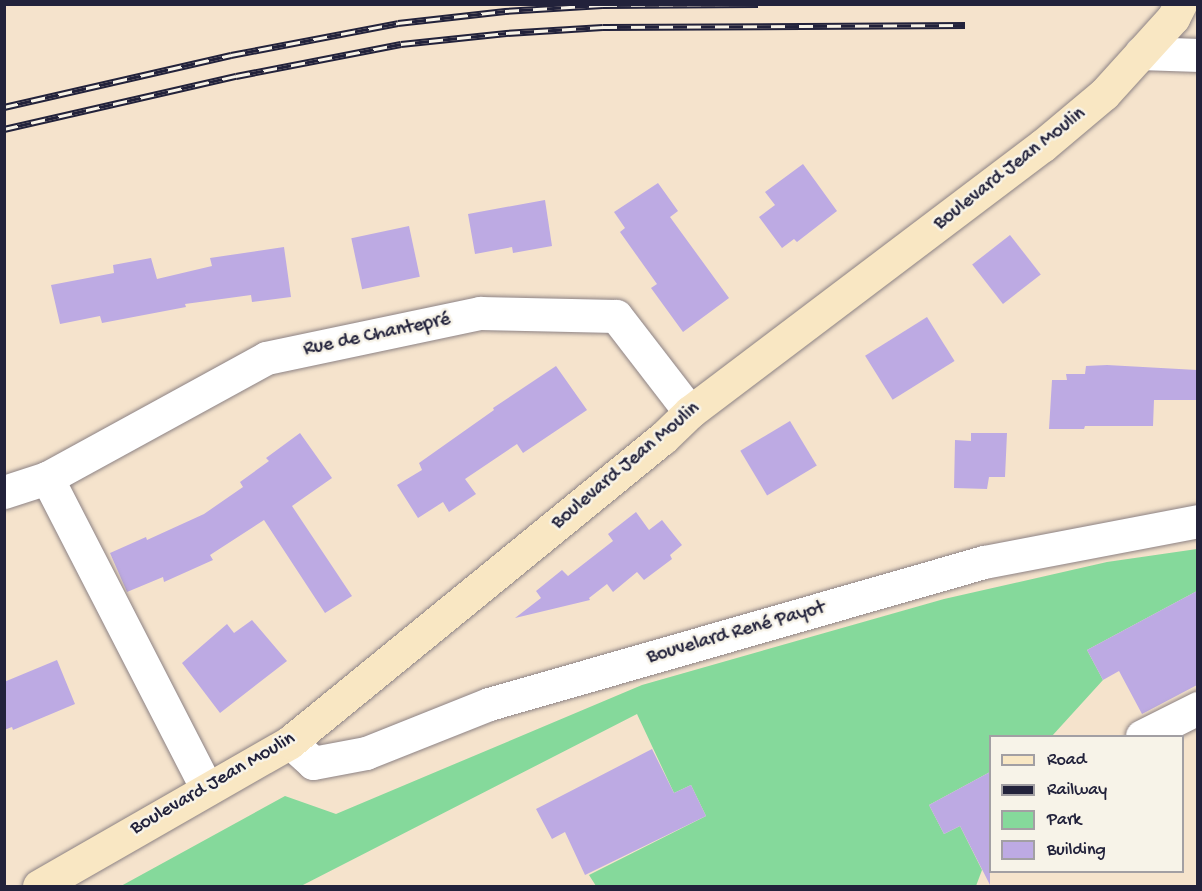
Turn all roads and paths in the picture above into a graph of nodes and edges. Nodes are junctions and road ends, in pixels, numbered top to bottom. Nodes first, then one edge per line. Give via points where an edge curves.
1 (1180, 4) edge
2 (1141, 53) junction
3 (1197, 56) edge
4 (690, 412) junction
5 (47, 478) junction
6 (4, 492) edge
7 (1197, 521) edge
8 (1197, 708) edge
9 (1144, 735) edge
10 (290, 742) junction
11 (207, 789) junction
12 (39, 886) edge

1 - 2 street, Boulevard Jean Moulin via 1173,18
2 - 3 street
2 - 4 street, Boulevard Jean Moulin via 1104,94 1042,146
4 - 5 street, Rue de Chantepré via 616,316 480,313 266,358
4 - 10 street, Boulevard Jean Moulin
5 - 6 street, Rue de Chantepré
5 - 11 street
7 - 10 street, Bouvelard René Payot via 984,562 489,704 366,753 313,763
8 - 9 street
10 - 11 street, Boulevard Jean Moulin
11 - 12 street, Boulevard Jean Moulin

